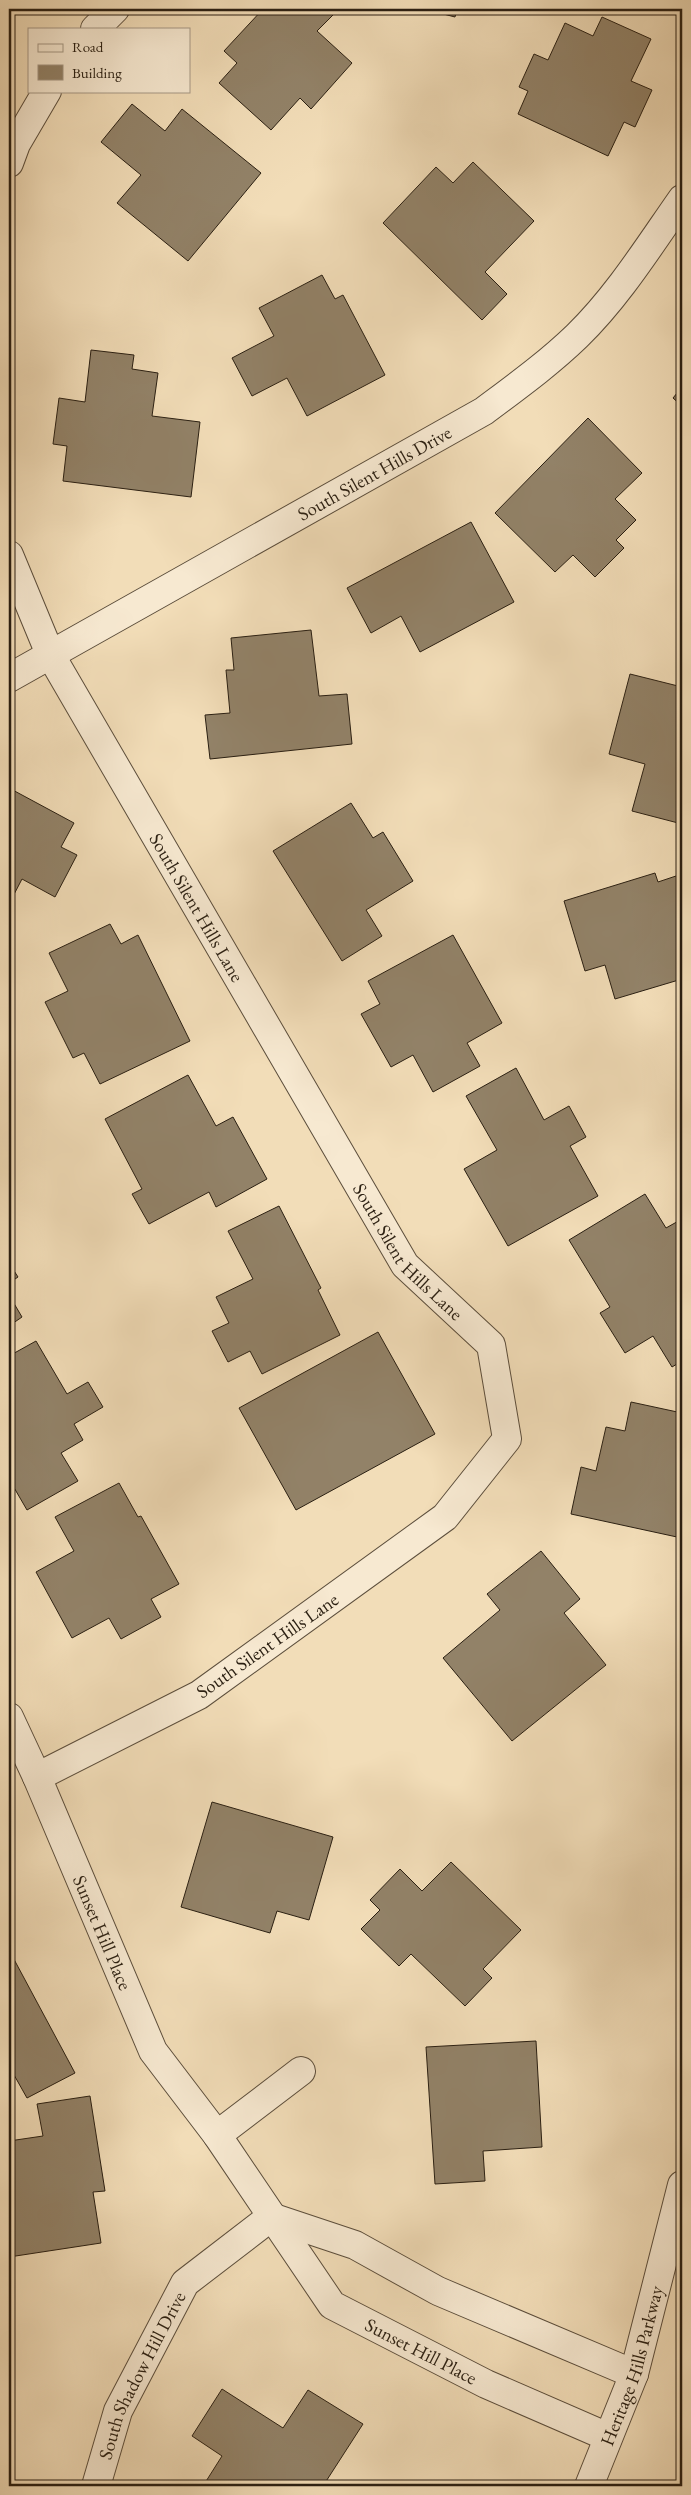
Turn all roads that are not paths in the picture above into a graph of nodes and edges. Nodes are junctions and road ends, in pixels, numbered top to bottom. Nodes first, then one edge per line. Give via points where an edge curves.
1 (115, 9) edge
2 (96, 28) edge
3 (46, 92) edge
4 (9, 163) edge
5 (682, 199) edge
6 (9, 555) edge
7 (50, 654) junction
8 (9, 678) edge
9 (9, 1717) edge
10 (37, 1776) junction
11 (301, 2071) dead end
12 (216, 2136) junction
13 (682, 2185) edge
14 (271, 2218) junction
15 (634, 2374) junction
16 (608, 2437) junction
17 (96, 2486) edge
18 (589, 2486) edge

1 - 2 street
3 - 4 street via 16,144
5 - 7 street, South Silent Hills Drive via 622,286 577,336 484,411
6 - 7 street, South Silent Hills Lane
7 - 8 street, South Silent Hills Drive
7 - 10 street, South Silent Hills Lane via 405,1264 491,1345 507,1439 445,1518 199,1696
9 - 10 street, Sunset Hill Place
10 - 12 street, Sunset Hill Place via 153,2051
11 - 12 street
12 - 14 street, Sunset Hill Place
13 - 15 street, Heritage Hills Parkway
14 - 15 street via 355,2245 438,2291
14 - 16 street, Sunset Hill Place via 332,2305 486,2384
14 - 17 street, South Shadow Hill Drive via 185,2283 118,2411
15 - 16 street, Heritage Hills Parkway
16 - 18 street, Heritage Hills Parkway

